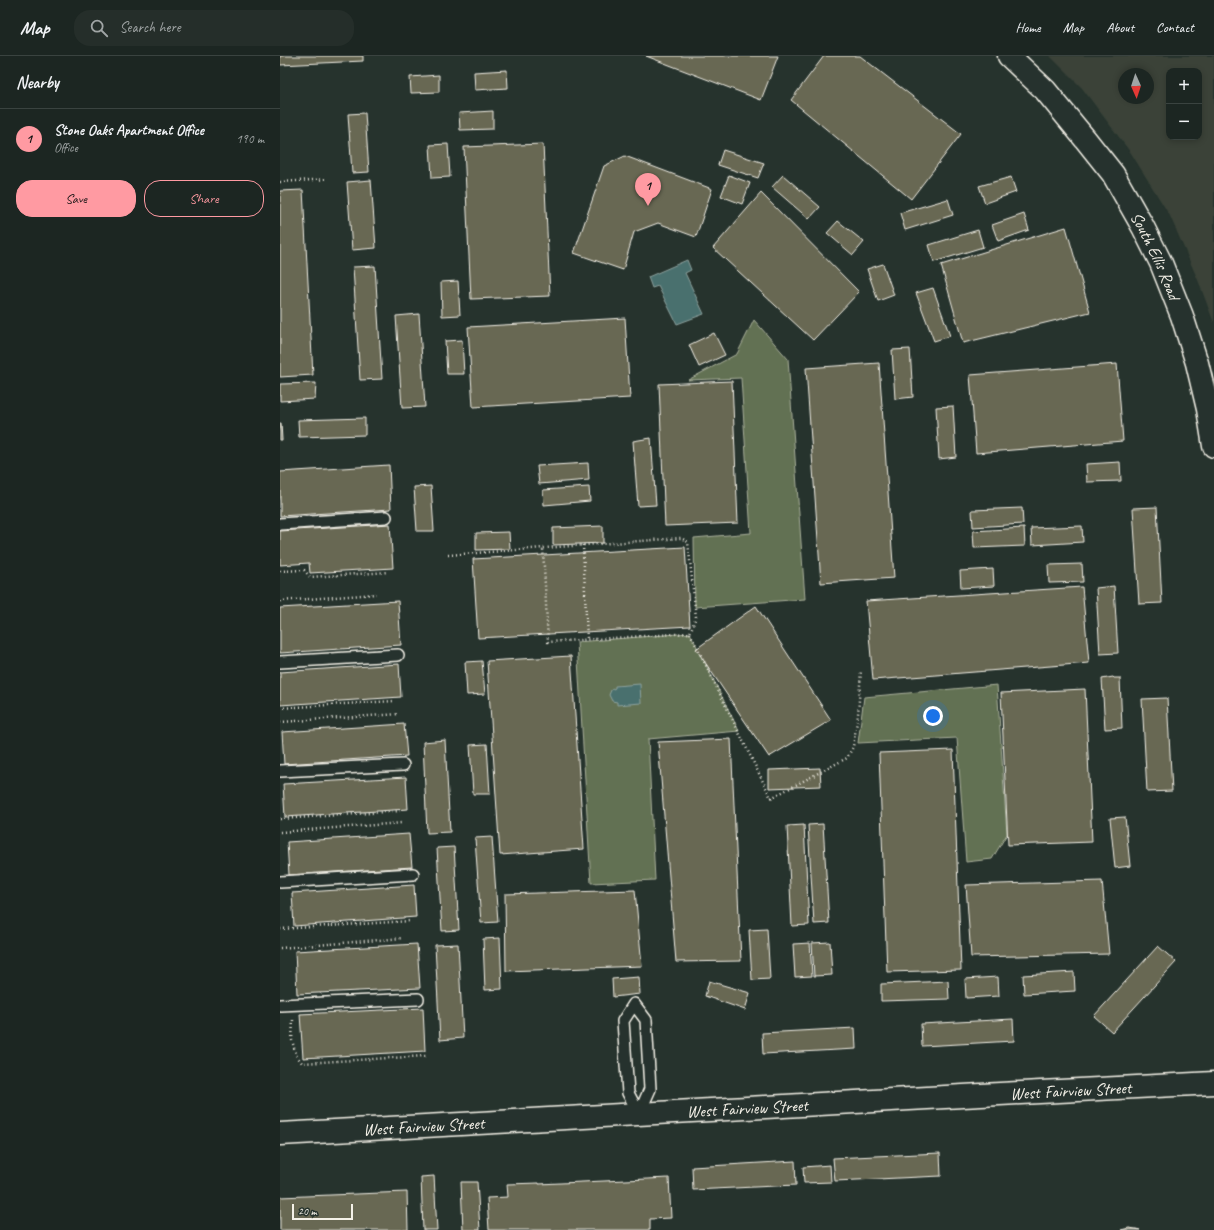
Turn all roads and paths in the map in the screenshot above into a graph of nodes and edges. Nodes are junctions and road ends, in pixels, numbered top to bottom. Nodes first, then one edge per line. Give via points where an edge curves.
1 (1009, 56) edge
2 (327, 179) dead end
3 (280, 182) edge
4 (1214, 446) edge
5 (386, 517) dead end
6 (280, 524) edge
7 (583, 545) junction
8 (543, 548) junction
9 (448, 555) dead end
10 (280, 571) edge
11 (388, 572) dead end
12 (376, 594) dead end
13 (280, 601) edge
14 (690, 633) junction
15 (587, 639) junction
16 (398, 655) dead end
17 (280, 662) edge
18 (861, 670) dead end
19 (394, 701) dead end
20 (280, 708) edge
21 (399, 714) dead end
22 (280, 722) edge
23 (403, 765) dead end
24 (280, 771) edge
25 (400, 811) dead end
26 (280, 819) edge
27 (402, 823) dead end
28 (280, 832) edge
29 (413, 874) dead end
30 (280, 882) edge
31 (410, 921) dead end
32 (280, 929) edge
33 (403, 938) dead end
34 (280, 948) edge
35 (418, 999) dead end
36 (291, 1005) junction
37 (280, 1006) edge
38 (426, 1056) dead end
39 (1214, 1083) edge
40 (639, 1114) junction
41 (280, 1134) edge

1 - 4 street, South Ellis Road via 1045,90 1083,135 1113,174 1143,227 1161,263 1182,316 1197,363
2 - 3 path
5 - 6 lane
7 - 8 path
7 - 14 path via 681,538 688,542 696,618
7 - 15 path
8 - 9 path
8 - 15 path via 548,642
10 - 11 path via 304,570 310,577
12 - 13 path
14 - 15 path
14 - 18 path via 771,798 847,758 853,747
16 - 17 lane
19 - 20 path
21 - 22 path
23 - 24 lane
25 - 26 path
27 - 28 path
29 - 30 lane
31 - 32 path
33 - 34 path
35 - 36 lane
36 - 37 lane
36 - 38 path via 294,1024 292,1040 296,1055 302,1063
39 - 40 street, West Fairview Street
40 - 40 lane via 650,1089 646,1020 634,1004 623,1021 628,1093
40 - 41 street, West Fairview Street

